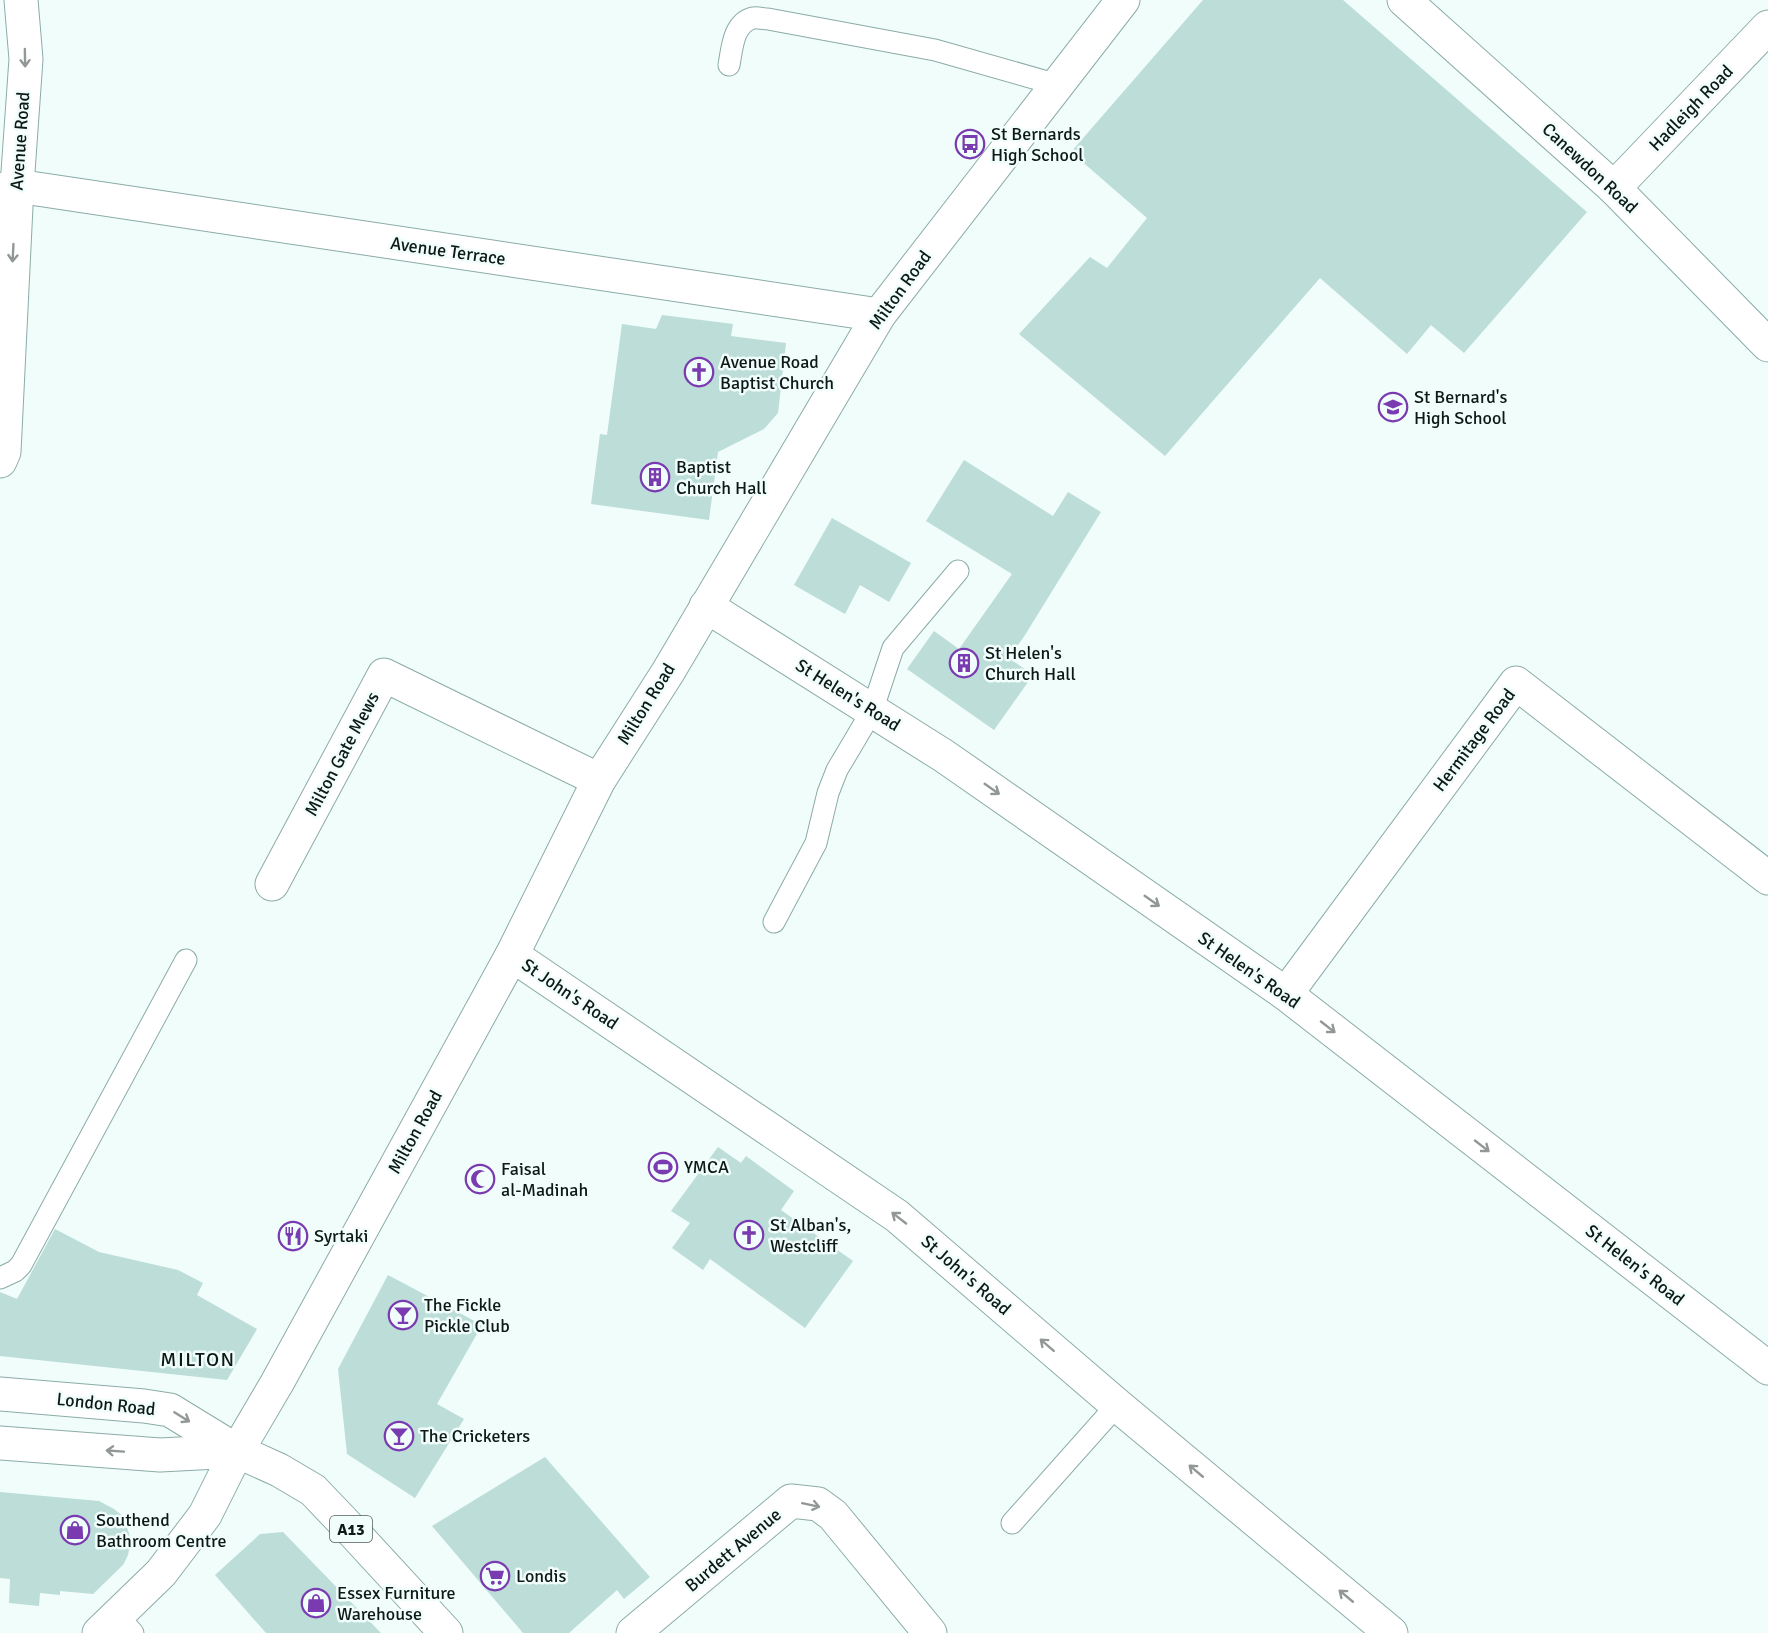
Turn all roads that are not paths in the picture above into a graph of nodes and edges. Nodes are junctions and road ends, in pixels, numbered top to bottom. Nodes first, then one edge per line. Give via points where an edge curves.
1 (21, 0) edge
2 (1123, 0) edge
3 (1404, 0) edge
4 (1768, 27) edge
5 (729, 65) dead end
6 (1058, 85) junction
7 (8, 188) edge
8 (1614, 188) junction
9 (879, 315) junction
10 (1768, 345) edge
11 (0, 461) edge
12 (958, 571) dead end
13 (706, 606) junction
14 (872, 711) junction
15 (599, 780) junction
16 (1768, 878) edge
17 (272, 884) dead end
18 (774, 922) dead end
19 (512, 955) junction
20 (186, 960) dead end
21 (1286, 994) junction
22 (0, 1278) edge
23 (1768, 1368) edge
24 (0, 1394) edge
25 (1117, 1405) junction
26 (0, 1443) edge
27 (237, 1451) junction
28 (1012, 1523) dead end
29 (116, 1627) edge
30 (446, 1633) edge
31 (633, 1633) edge
32 (930, 1633) edge
33 (1391, 1633) edge

1 -> 7 street, Avenue Road via 26,59
2 - 6 street, Milton Road
3 - 8 street, Canewdon Road
4 - 8 street, Hadleigh Road
5 - 6 lane via 736,32 752,18 935,50
6 - 9 street, Milton Road
7 - 9 street, Avenue Terrace
7 -> 11 street, Avenue Road via 4,452
8 - 10 street, Canewdon Road
9 - 13 street, Milton Road
12 - 14 lane via 893,648
13 - 14 street, St Helen's Road
13 - 15 street, Milton Road
14 - 18 lane via 837,770 816,843
14 -> 21 street, St Helen's Road via 945,756
15 - 17 street, Milton Gate Mews via 384,675
15 - 19 street, Milton Road
16 - 21 street, Hermitage Road via 1516,683
25 -> 19 street, St John's Road via 897,1216
19 - 27 street, Milton Road
20 - 22 lane via 21,1264
21 -> 23 street, St Helen's Road
24 -> 27 street, London Road / A13 via 170,1410
25 - 28 lane
33 -> 25 street, St John's Road
27 -> 26 street, London Road / A13 via 160,1455
27 - 29 street, Milton Road via 205,1515
27 - 30 street, London Road / A13 via 313,1490
31 -> 32 street, Burdett Avenue via 791,1501 818,1504 833,1515

